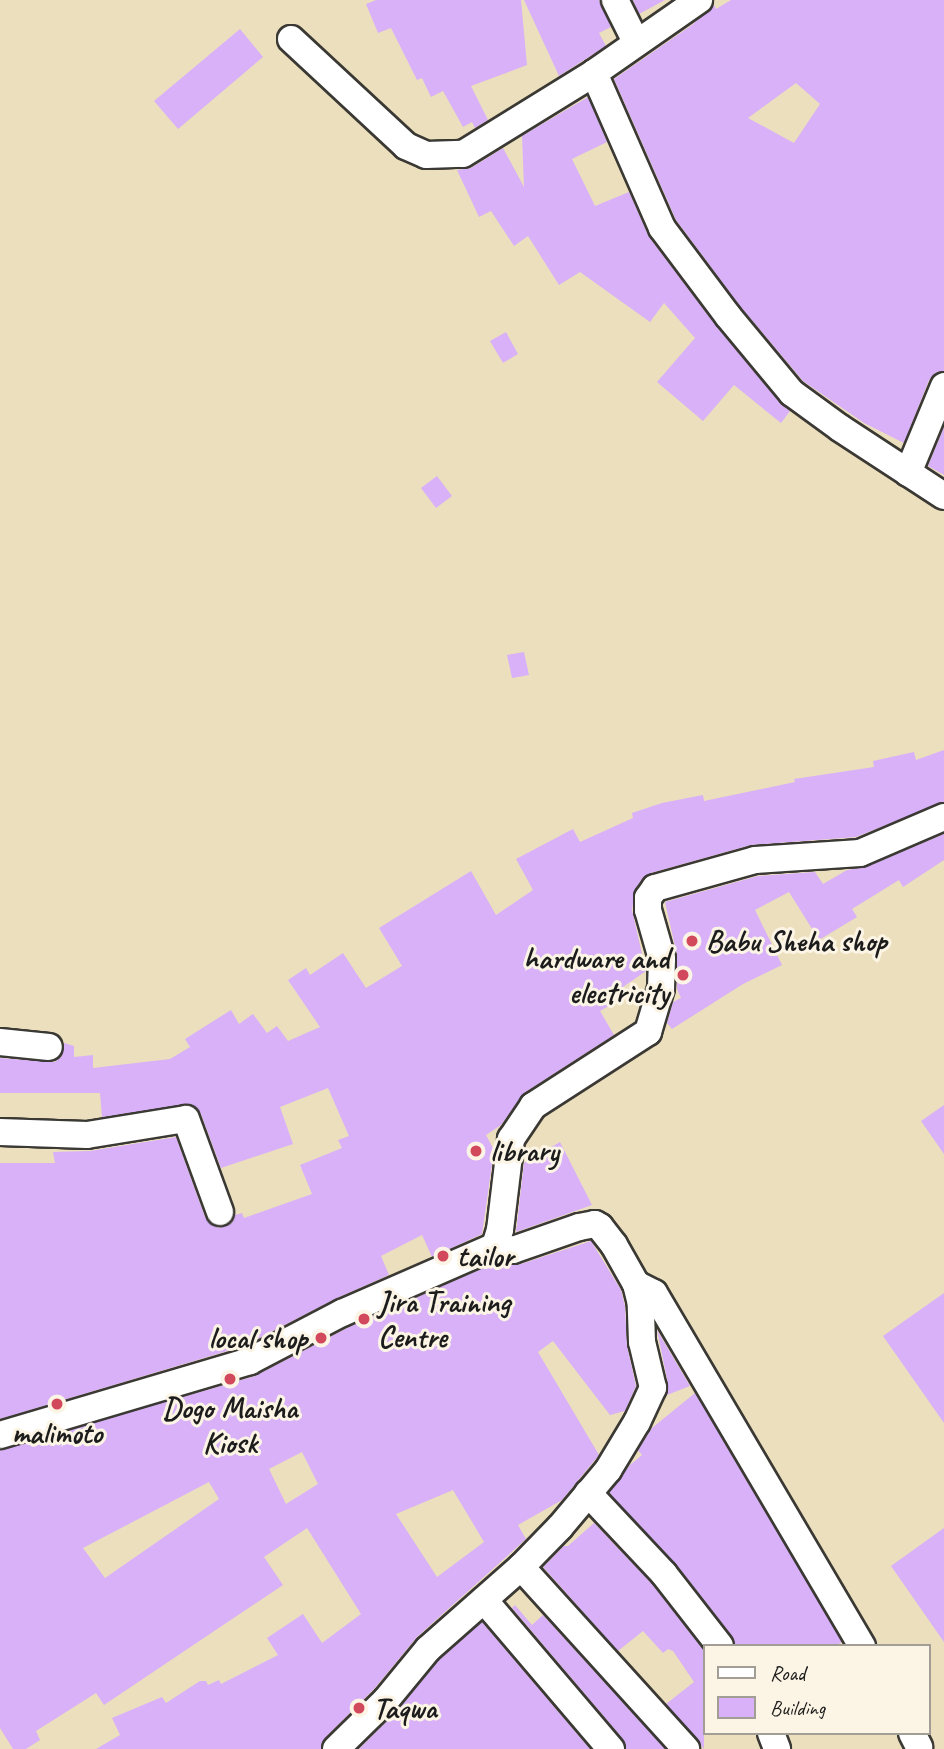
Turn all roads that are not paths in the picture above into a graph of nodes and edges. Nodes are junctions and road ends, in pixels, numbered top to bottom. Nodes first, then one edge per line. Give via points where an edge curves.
1 (615, 0) edge
2 (699, 0) edge
3 (291, 39) dead end
4 (636, 43) junction
5 (594, 73) junction
6 (944, 386) edge
7 (908, 473) junction
8 (944, 496) edge
9 (944, 817) edge
10 (0, 1042) edge
11 (49, 1047) dead end
12 (0, 1132) edge
13 (220, 1212) dead end
14 (495, 1246) junction
15 (636, 1284) junction
16 (0, 1435) edge
17 (588, 1493) junction
18 (521, 1567) junction
19 (484, 1600) junction
20 (718, 1644) edge
21 (861, 1644) edge
22 (336, 1749) edge
23 (611, 1749) edge
24 (686, 1749) edge

1 - 4 street
2 - 4 street
3 - 5 street via 406,146 426,155 463,154
4 - 5 street
5 - 7 street via 662,228 728,316 792,393
6 - 7 street
7 - 8 street
9 - 14 street via 860,853 755,860 655,888 648,898 648,910 662,959 662,988 648,1032 533,1106 512,1139
10 - 11 street
12 - 13 street via 87,1135 186,1119
14 - 15 street via 513,1250 595,1224 614,1245
14 - 16 street via 342,1313 250,1361
15 - 17 street via 653,1388 608,1469
15 - 21 street via 654,1293
17 - 18 street
17 - 20 street via 664,1574
18 - 19 street
18 - 24 street
19 - 22 street via 428,1649 386,1700
19 - 23 street

